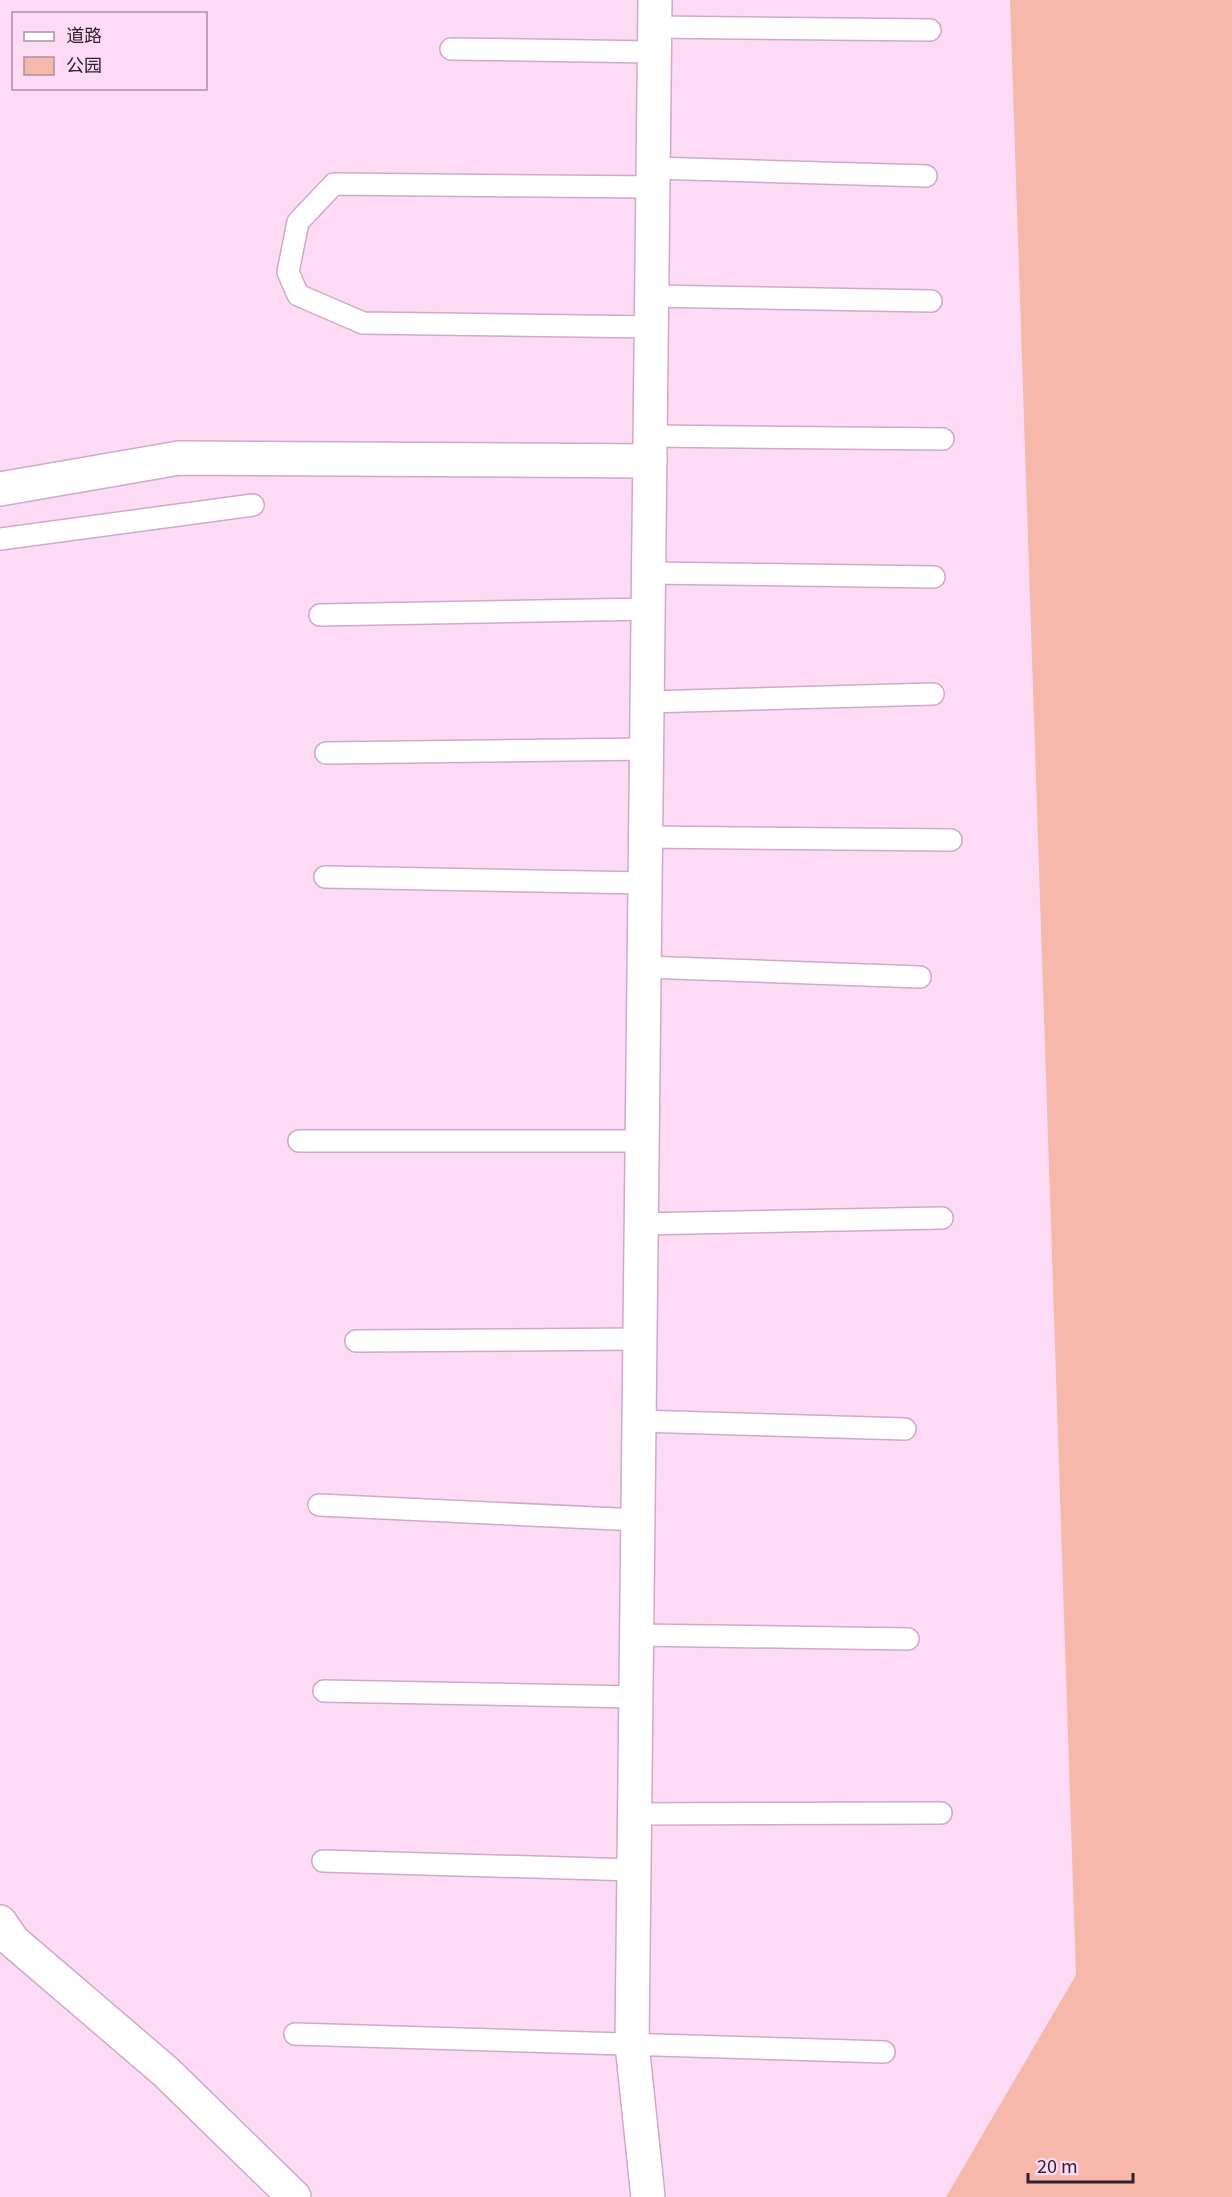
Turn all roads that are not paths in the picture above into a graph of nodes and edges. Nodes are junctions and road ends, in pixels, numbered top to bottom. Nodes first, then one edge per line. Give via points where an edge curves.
1 (655, 26) edge
2 (930, 30) dead end
3 (451, 49) dead end
4 (926, 176) dead end
5 (654, 177) junction
6 (931, 301) dead end
7 (652, 311) junction
8 (943, 439) dead end
9 (651, 448) junction
10 (0, 489) edge
11 (253, 505) dead end
12 (0, 539) edge
13 (649, 573) junction
14 (934, 577) dead end
15 (649, 609) junction
16 (320, 615) dead end
17 (933, 694) dead end
18 (647, 702) junction
19 (647, 749) junction
20 (326, 753) dead end
21 (646, 837) junction
22 (951, 840) dead end
23 (325, 877) dead end
24 (645, 883) junction
25 (644, 968) junction
26 (920, 977) dead end
27 (299, 1141) dead end
28 (642, 1141) junction
29 (942, 1218) dead end
30 (641, 1224) junction
31 (640, 1339) junction
32 (356, 1341) dead end
33 (639, 1421) junction
34 (905, 1429) dead end
35 (319, 1504) dead end
36 (638, 1520) junction
37 (636, 1635) junction
38 (908, 1639) dead end
39 (324, 1691) dead end
40 (635, 1697) junction
41 (941, 1813) dead end
42 (634, 1814) junction
43 (323, 1862) dead end
44 (634, 1870) junction
45 (0, 1922) edge
46 (295, 2034) dead end
47 (632, 2044) junction
48 (884, 2052) dead end
49 (294, 2197) edge
50 (648, 2197) edge

1 - 2 lane
1 - 3 lane
1 - 5 street
4 - 5 lane
5 - 7 street
5 - 7 lane via 334,184 298,222 288,272 298,296 363,323
6 - 7 lane
7 - 9 street
8 - 9 lane
9 - 10 street via 179,458
9 - 13 street
11 - 12 lane
13 - 14 lane
13 - 15 street
15 - 16 lane
15 - 18 street
17 - 18 lane
18 - 19 street
19 - 20 lane
19 - 21 street
21 - 22 lane
21 - 24 street
23 - 24 lane
24 - 25 street
25 - 26 lane
25 - 28 street
27 - 28 lane
28 - 30 street
29 - 30 lane
30 - 31 street
31 - 32 lane
31 - 33 street
33 - 34 lane
33 - 36 street
35 - 36 lane
36 - 37 street
37 - 38 lane
37 - 40 street
39 - 40 lane
40 - 42 street
41 - 42 lane
42 - 44 street
43 - 44 lane
44 - 47 street
45 - 49 street via 13,1941 166,2072
46 - 47 lane
47 - 48 lane
47 - 50 street

